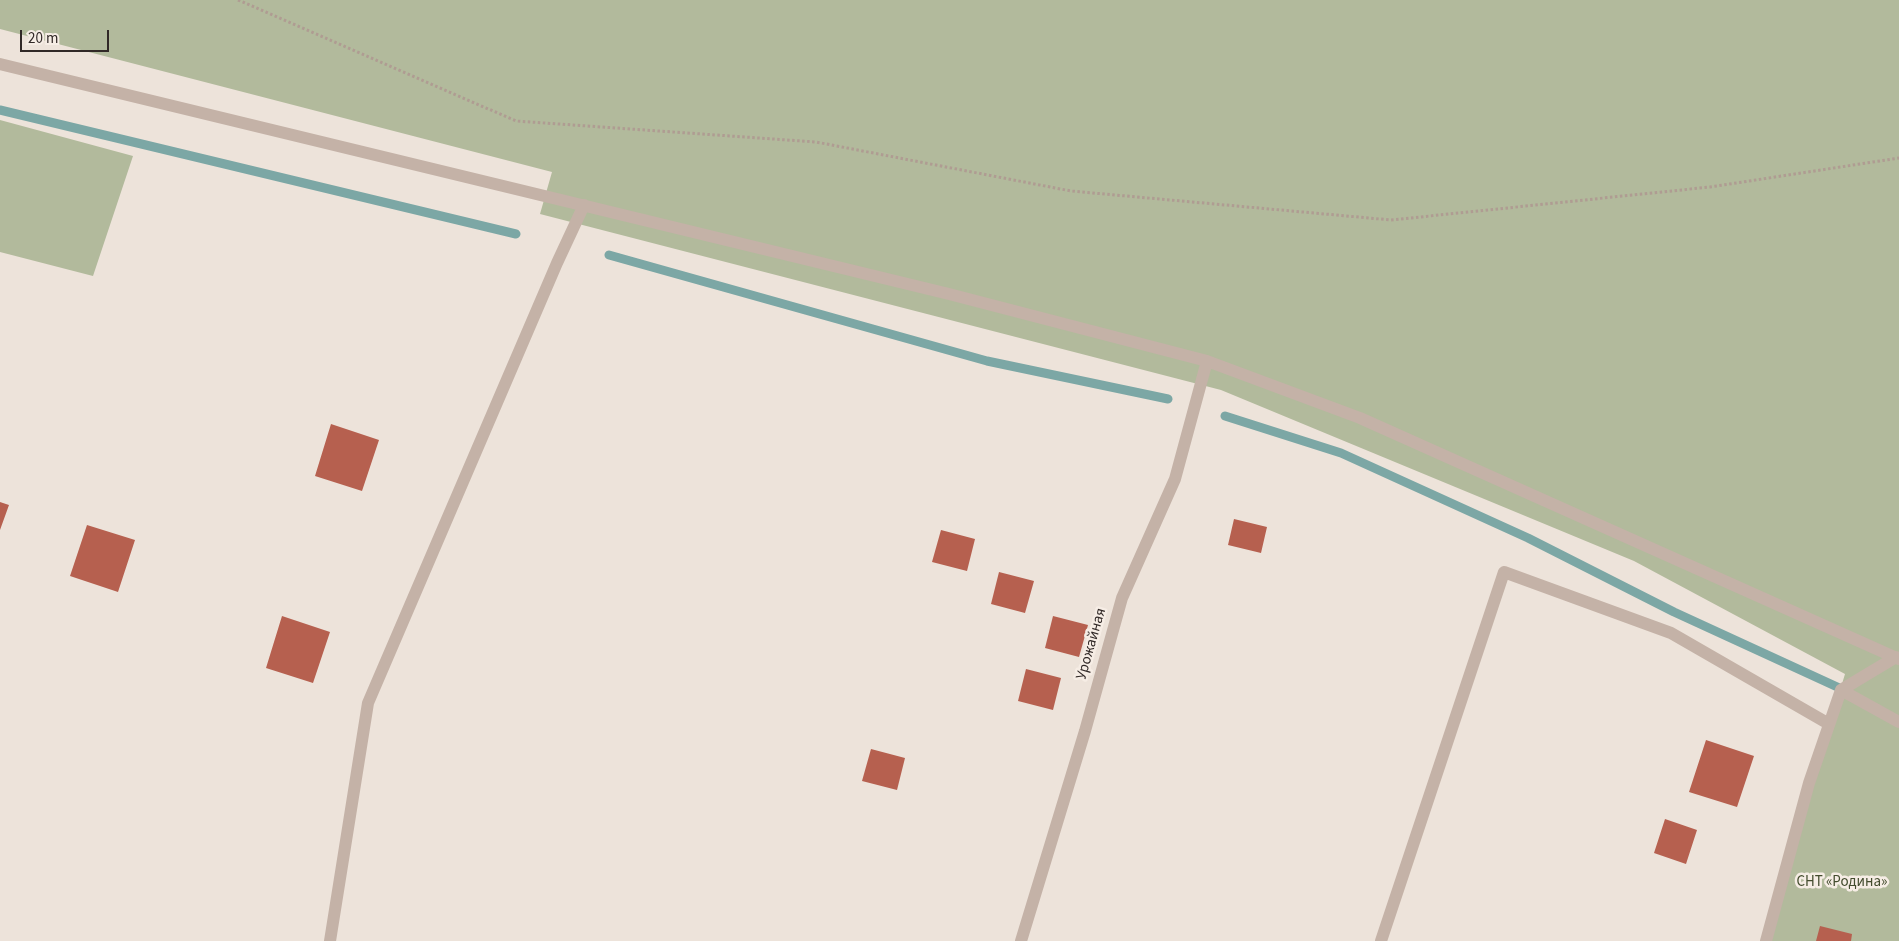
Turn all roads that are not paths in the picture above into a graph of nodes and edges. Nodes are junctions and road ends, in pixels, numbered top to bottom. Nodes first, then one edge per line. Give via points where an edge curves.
1 (0, 64) edge
2 (584, 205) junction
3 (1207, 361) junction
4 (1897, 658) edge
5 (1840, 690) junction
6 (1899, 722) edge
7 (1829, 724) junction
8 (330, 941) edge
9 (1021, 941) edge
10 (1381, 941) edge
11 (1766, 941) edge

1 - 2 street
2 - 3 street
2 - 8 street via 556,263 368,703
3 - 4 street via 1360,418
3 - 9 street, Урожайная via 1175,479 1122,598
4 - 5 street
5 - 6 street
5 - 7 street
7 - 10 street via 1671,633 1504,572
7 - 11 street via 1808,783

